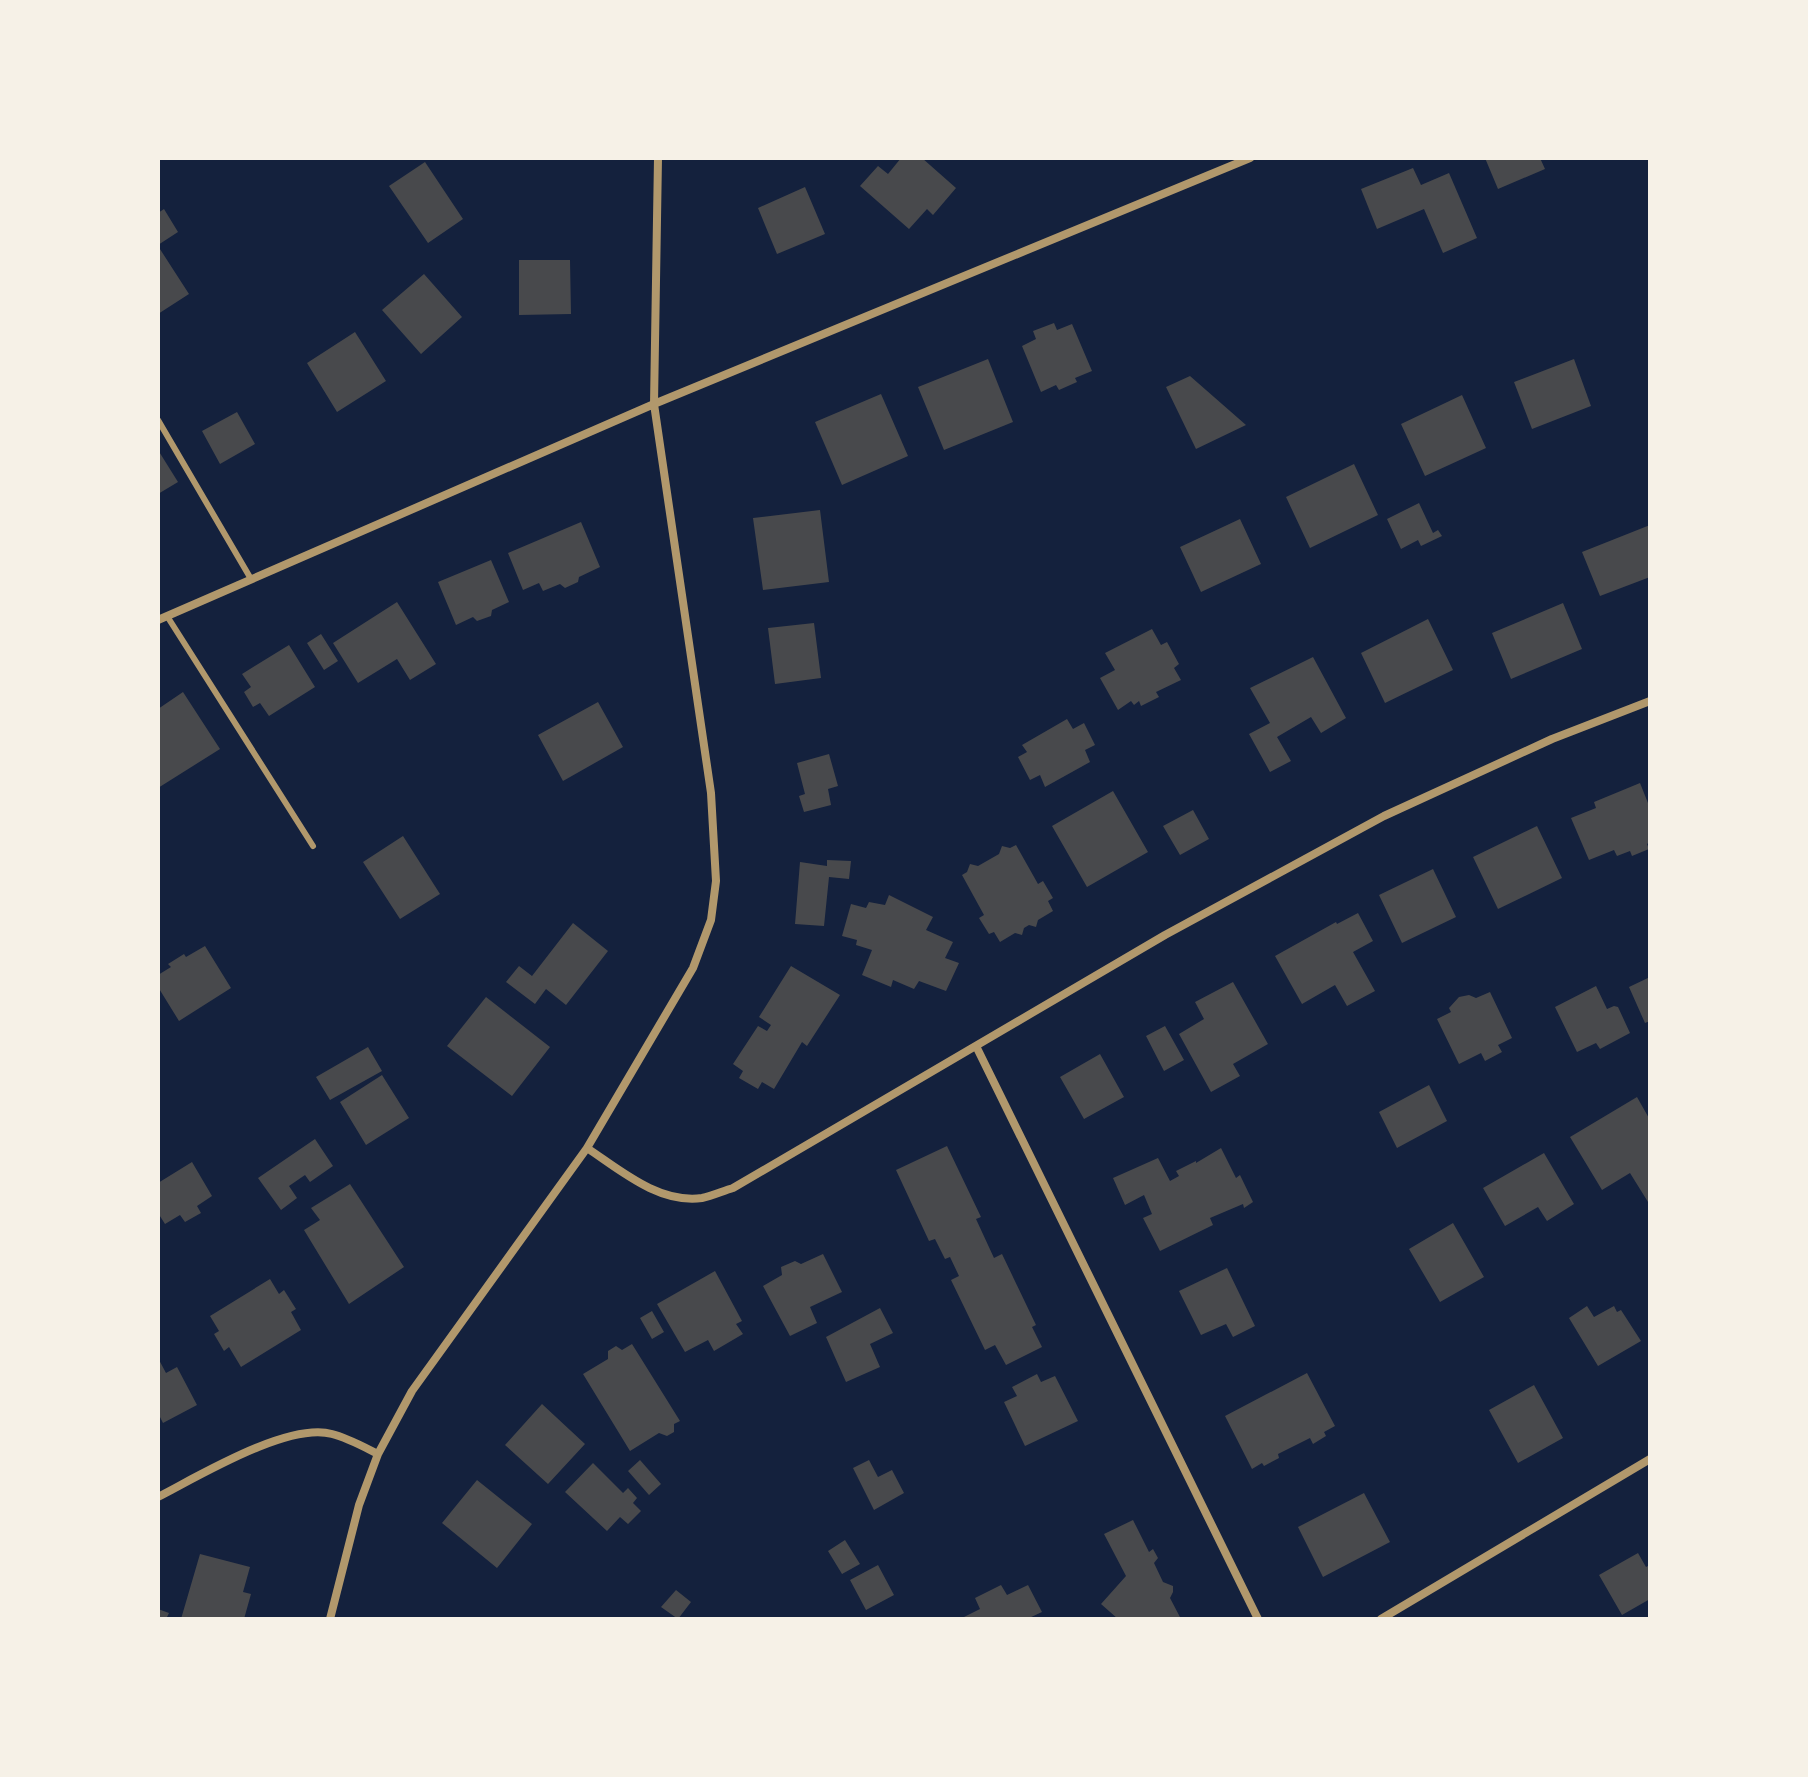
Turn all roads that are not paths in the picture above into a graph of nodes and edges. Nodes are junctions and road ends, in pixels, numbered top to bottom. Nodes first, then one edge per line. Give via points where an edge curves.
1 (658, 158) edge
2 (1250, 158) edge
3 (654, 404) junction
4 (158, 420) edge
5 (251, 579) junction
6 (162, 618) edge
7 (1650, 701) edge
8 (313, 846) dead end
9 (976, 1046) junction
10 (587, 1148) junction
11 (378, 1454) junction
12 (1650, 1459) edge
13 (158, 1497) edge
14 (330, 1619) edge
15 (1258, 1619) edge
16 (1381, 1619) edge

1 - 3 street
2 - 3 street
3 - 5 street
3 - 10 street via 711,793 716,881 711,920 693,968
4 - 5 lane
5 - 6 street
6 - 8 lane
7 - 9 street via 1552,739 1384,816
9 - 10 street via 733,1188 703,1198 657,1192
9 - 15 street
10 - 11 street via 412,1391
11 - 13 street via 332,1434 296,1433
11 - 14 street
12 - 16 street

